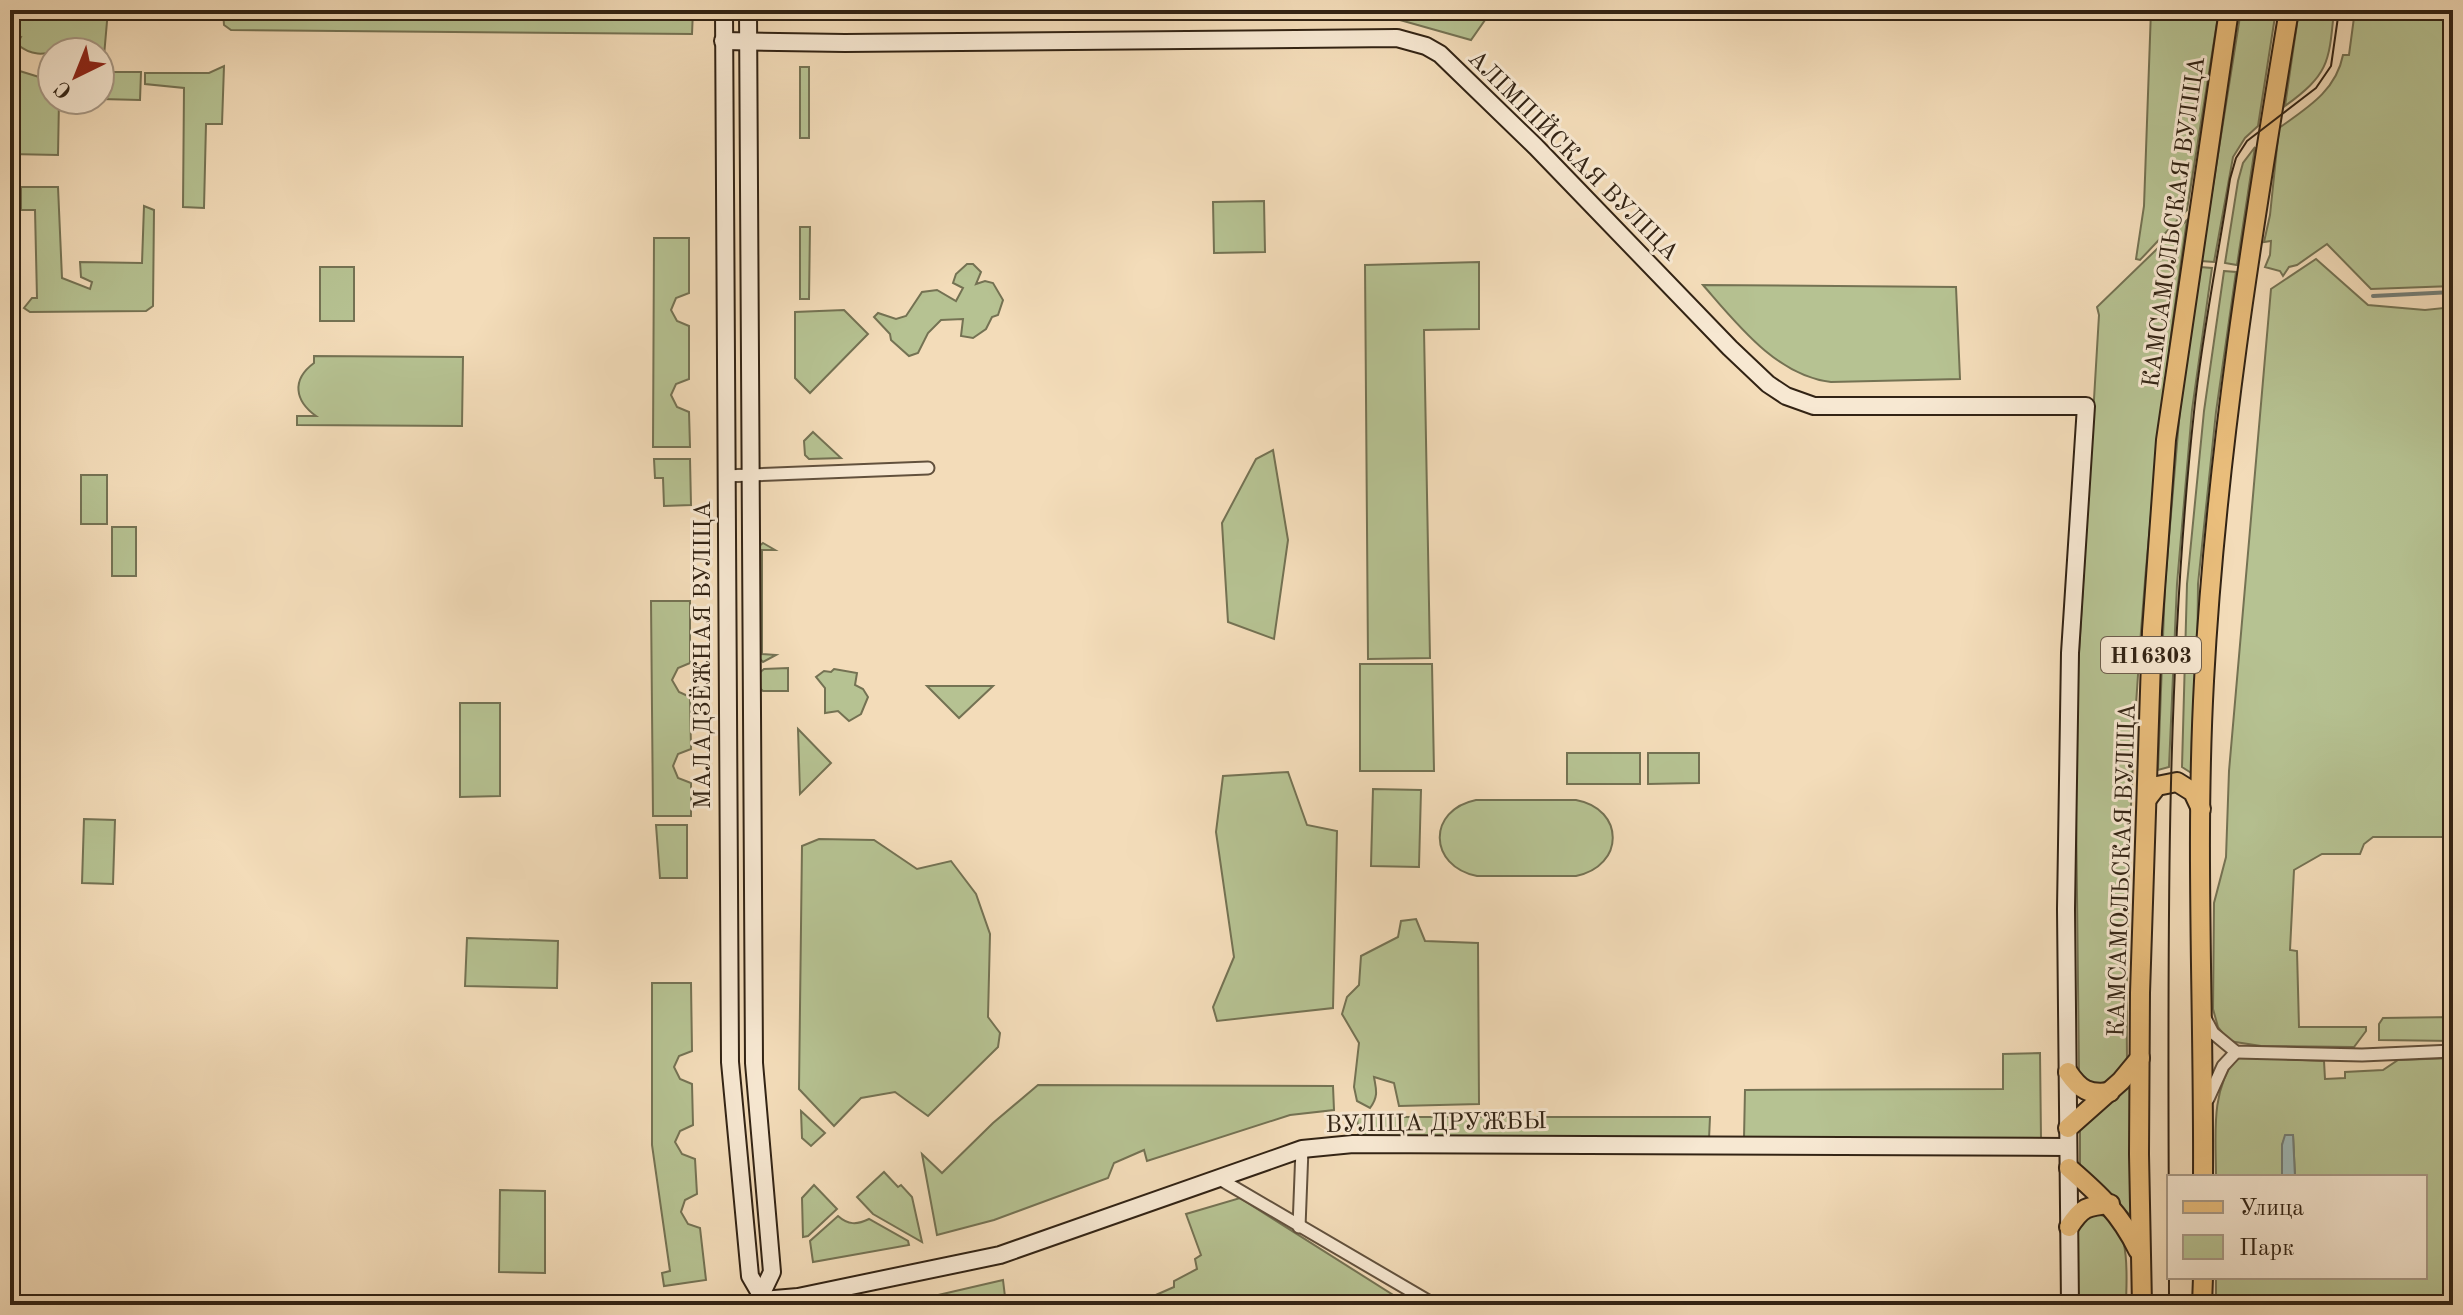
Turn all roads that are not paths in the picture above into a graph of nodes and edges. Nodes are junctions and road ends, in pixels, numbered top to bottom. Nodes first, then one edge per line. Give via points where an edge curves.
1 (724, 10) edge
2 (748, 10) edge
3 (2229, 10) edge
4 (2289, 10) edge
5 (723, 41) junction
6 (748, 41) junction
7 (2086, 406) joint
8 (928, 468) dead end
9 (752, 475) junction
10 (725, 476) junction
11 (2147, 799) junction
12 (2201, 809) junction
13 (2202, 1010) junction
14 (2453, 1051) edge
15 (2236, 1052) junction
16 (2140, 1058) junction
17 (2068, 1072) junction
18 (2110, 1092) junction
19 (2203, 1114) junction
20 (2068, 1138) junction
21 (1302, 1149) junction
22 (2069, 1168) junction
23 (2203, 1175) edge
24 (1218, 1178) junction
25 (2110, 1204) junction
26 (1299, 1227) junction
27 (2069, 1227) junction
28 (2141, 1256) junction
29 (2203, 1279) edge
30 (762, 1300) edge
31 (730, 1305) edge
32 (1435, 1305) edge
33 (2070, 1305) edge
34 (2142, 1305) edge
35 (2202, 1305) edge

1 - 5 street, МАЛАДЗЁЖНАЯ ВУЛІЦА
2 - 6 street, МАЛАДЗЁЖНАЯ ВУЛІЦА
3 - 11 main road, КАМСАМОЛЬСКАЯ ВУЛІЦА / Н16303 via 2166,440
4 - 12 main road, Н16303 via 2224,436 2204,682
5 - 6 street, АЛІМПІЙСКАЯ ВУЛІЦА
5 - 10 street, МАЛАДЗЁЖНАЯ ВУЛІЦА
6 - 7 street, АЛІМПІЙСКАЯ ВУЛІЦА via 1410,41 1440,54 1471,83 1730,348 1786,396 1814,406
6 - 9 street, МАЛАДЗЁЖНАЯ ВУЛІЦА
7 - 17 street, КАМСАМОЛЬСКАЯ ВУЛІЦА via 2070,653
8 - 9 street
9 - 10 street
9 - 30 street, МАЛАДЗЁЖНАЯ ВУЛІЦА via 754,1063 772,1272
10 - 30 street, МАЛАДЗЁЖНАЯ ВУЛІЦА via 730,1062 750,1276
11 - 12 main road via 2157,786 2177,782 2193,792
11 - 16 main road, КАМСАМОЛЬСКАЯ ВУЛІЦА / Н16303
12 - 13 main road, Н16303
13 - 15 street via 2213,1033
13 - 19 main road, Н16303
14 - 15 street
15 - 19 street via 2217,1076
16 - 18 main road
16 - 28 main road, КАМСАМОЛЬСКАЯ ВУЛІЦА / Н16303
17 - 18 main road via 2079,1088 2094,1094
17 - 20 street, КАМСАМОЛЬСКАЯ ВУЛІЦА
18 - 20 main road
19 - 23 main road, Н16303
20 - 21 street, ВУЛІЦА ДРУЖБЫ via 1353,1144
20 - 22 street, КАМСАМОЛЬСКАЯ ВУЛІЦА
21 - 24 street, ВУЛІЦА ДРУЖБЫ
21 - 26 street
22 - 25 main road
22 - 27 street, КАМСАМОЛЬСКАЯ ВУЛІЦА
24 - 26 street
24 - 30 street, ВУЛІЦА ДРУЖБЫ via 1000,1255
25 - 27 main road via 2081,1210
25 - 28 main road
26 - 32 street
27 - 33 street, КАМСАМОЛЬСКАЯ ВУЛІЦА
28 - 34 main road, КАМСАМОЛЬСКАЯ ВУЛІЦА / Н16303
29 - 35 main road
30 - 31 street, ВУЛІЦА ДРУЖБЫ

